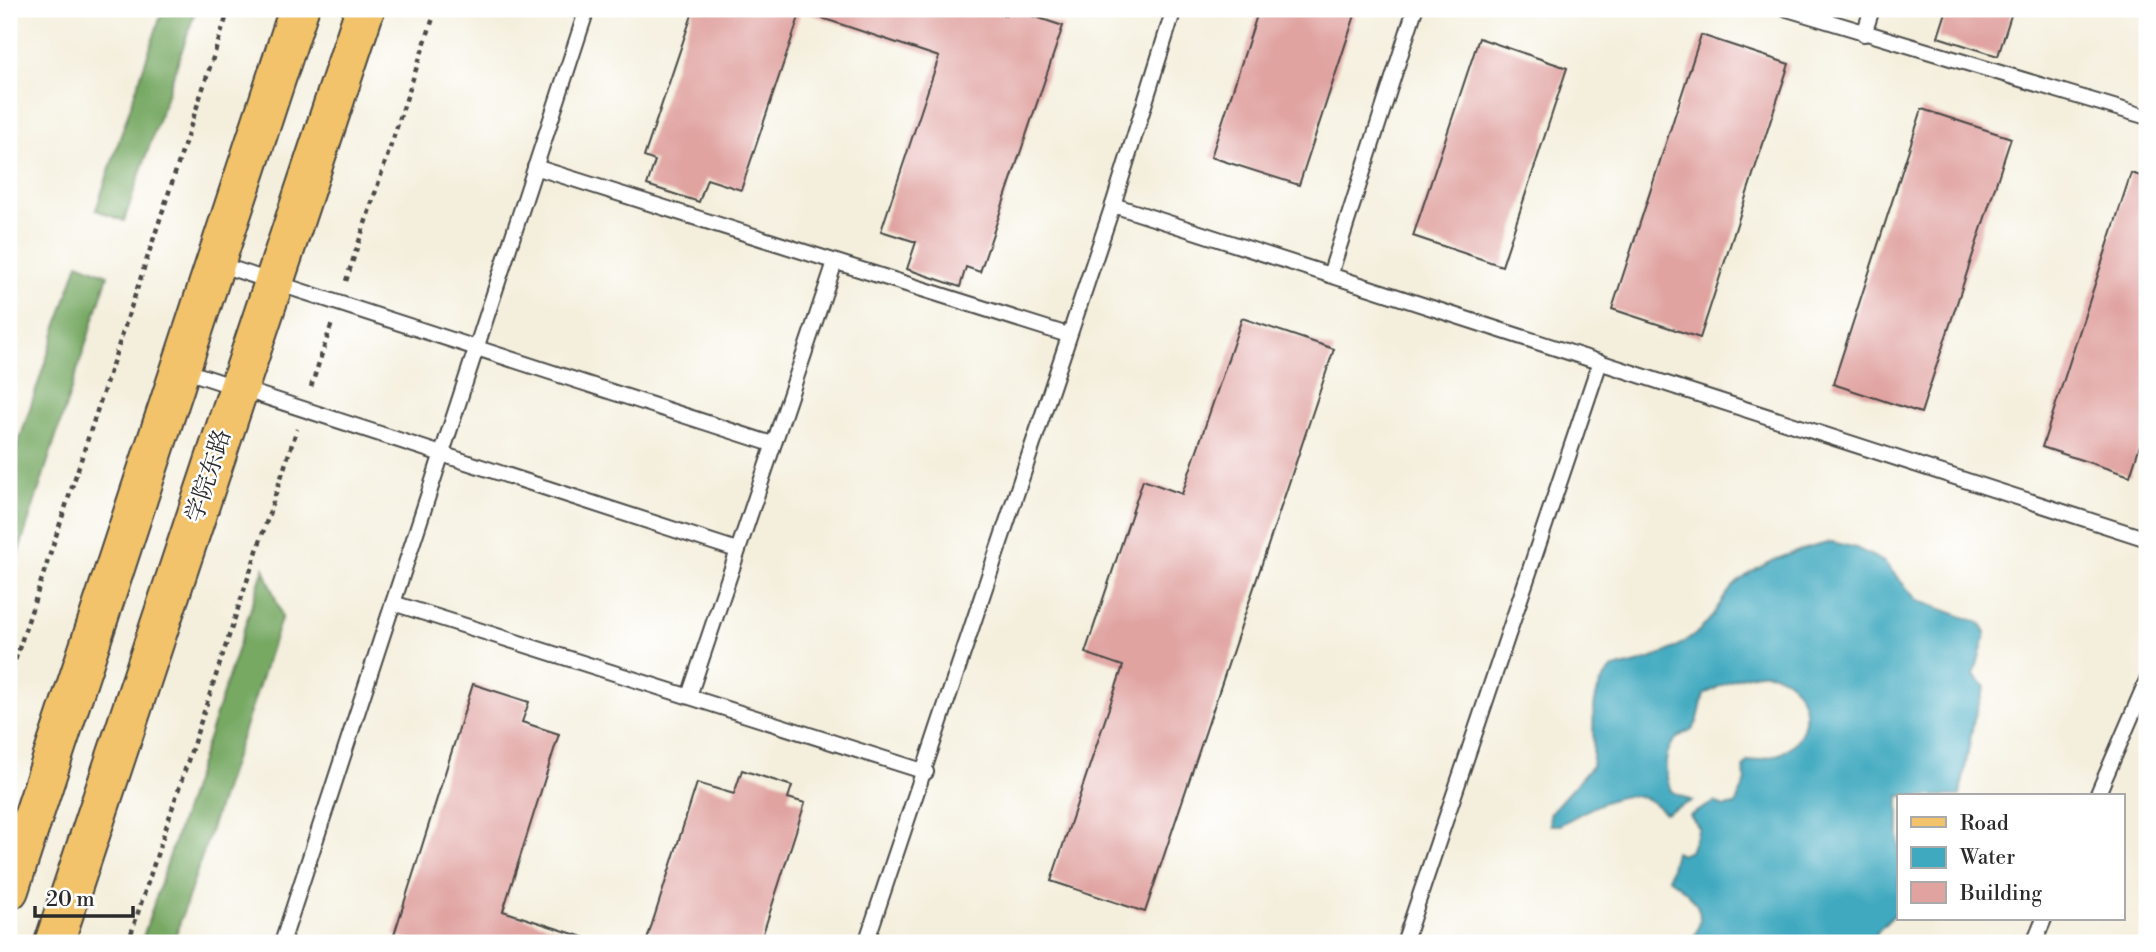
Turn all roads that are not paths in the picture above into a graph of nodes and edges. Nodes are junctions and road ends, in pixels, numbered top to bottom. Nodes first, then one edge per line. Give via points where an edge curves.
1 (299, 9) edge
2 (365, 9) edge
3 (587, 9) edge
4 (1174, 9) edge
5 (1415, 9) edge
6 (1787, 9) edge
7 (1871, 9) edge
8 (1864, 34) junction
9 (2147, 117) edge
10 (536, 167) junction
11 (1113, 205) junction
12 (835, 262) junction
13 (215, 264) junction
14 (1330, 275) junction
15 (273, 282) junction
16 (1068, 335) junction
17 (475, 348) junction
18 (1600, 362) junction
19 (181, 369) junction
20 (238, 388) junction
21 (772, 444) junction
22 (441, 454) junction
23 (2147, 539) edge
24 (737, 550) junction
25 (393, 603) junction
26 (2147, 680) edge
27 (689, 696) junction
28 (926, 772) junction
29 (2098, 794) edge
30 (9, 890) edge
31 (2045, 920) edge
32 (54, 943) edge
33 (282, 943) edge
34 (866, 943) edge
35 (1404, 943) edge
36 (2034, 943) edge

1 - 13 main road
2 - 15 main road, 学院东路
3 - 10 lane
4 - 11 lane
5 - 14 lane
6 - 8 lane
7 - 8 lane
8 - 9 lane
10 - 12 lane
10 - 17 lane
11 - 14 lane
11 - 16 lane
12 - 16 lane
12 - 21 lane
13 - 15 lane
13 - 19 main road
14 - 18 lane
15 - 17 lane
15 - 20 main road, 学院东路
16 - 28 lane
17 - 21 lane
17 - 22 lane
18 - 23 lane
18 - 35 lane
19 - 20 lane
19 - 30 main road
20 - 22 lane
20 - 32 main road, 学院东路
21 - 24 lane
22 - 24 lane
22 - 25 lane
24 - 27 lane
25 - 27 lane
25 - 33 lane
26 - 29 lane
27 - 28 lane
28 - 34 lane
31 - 36 lane

